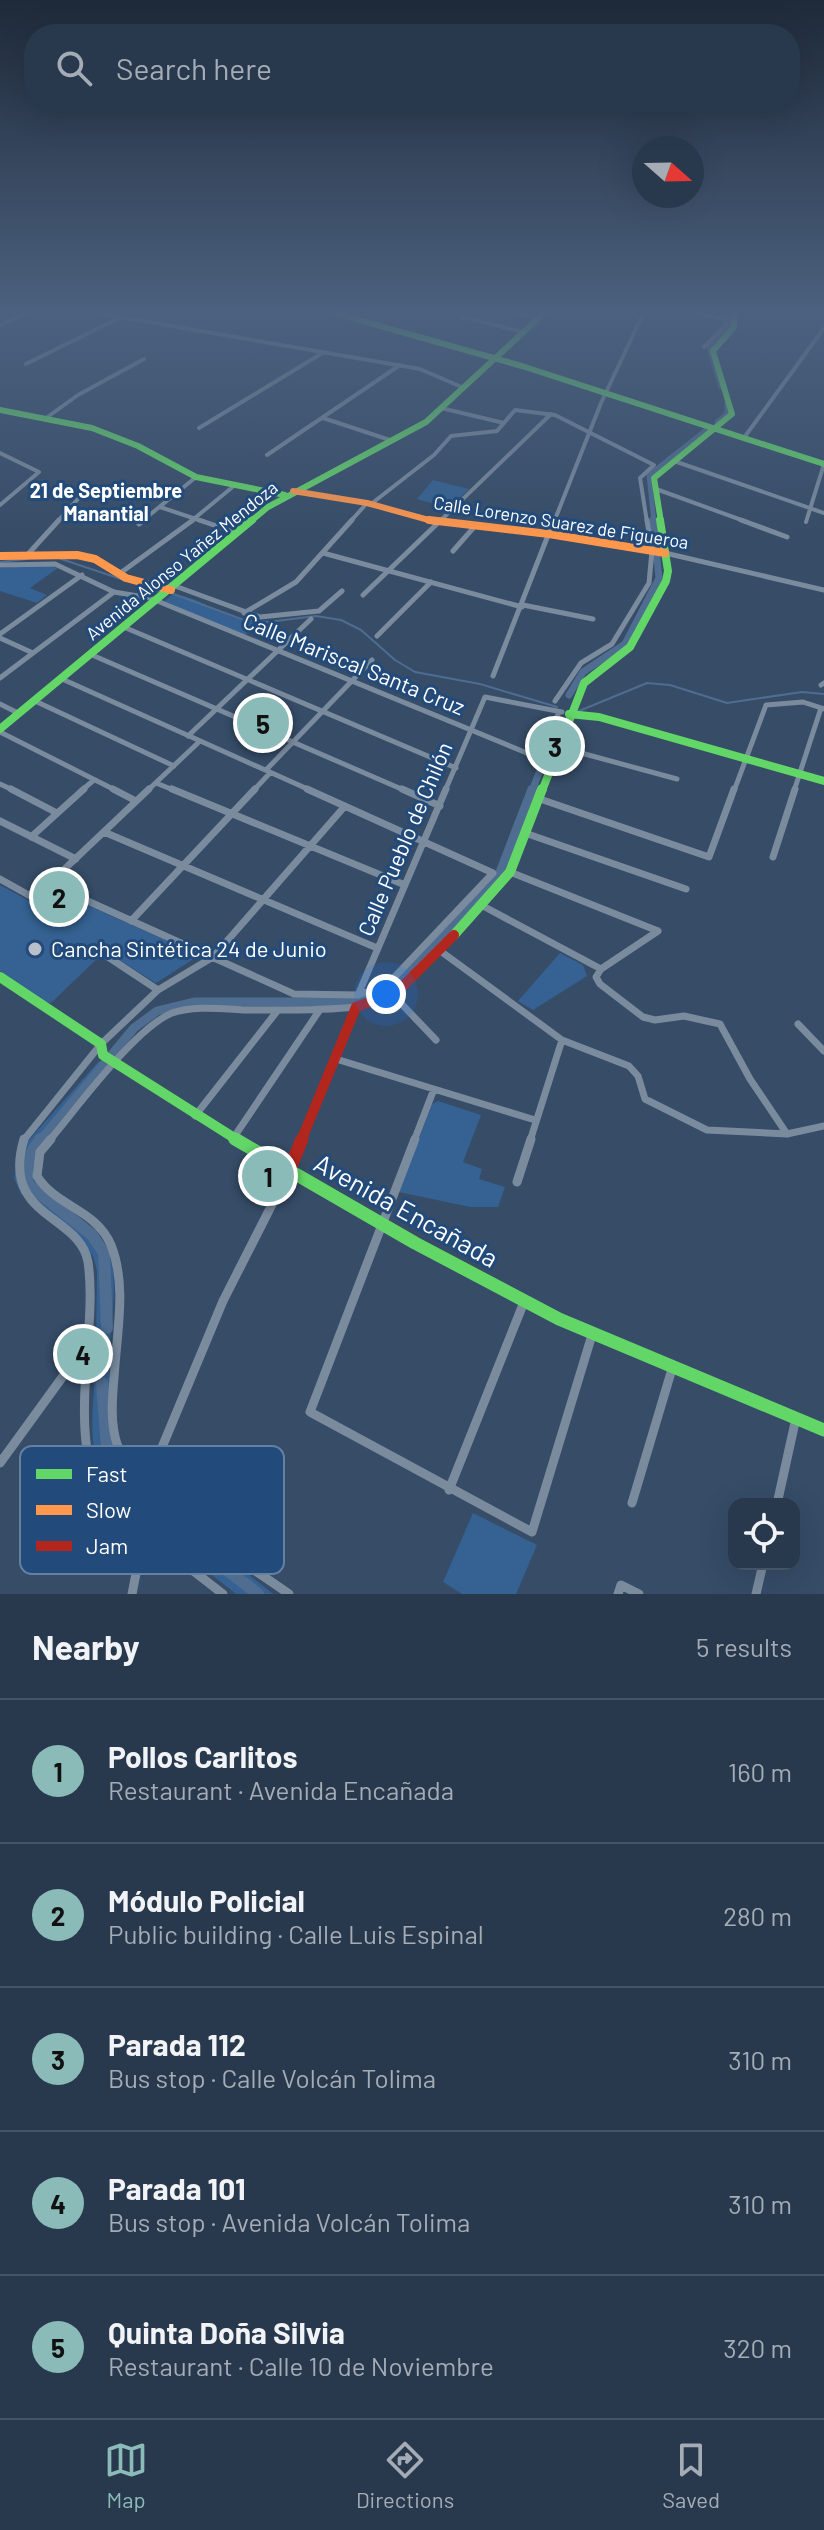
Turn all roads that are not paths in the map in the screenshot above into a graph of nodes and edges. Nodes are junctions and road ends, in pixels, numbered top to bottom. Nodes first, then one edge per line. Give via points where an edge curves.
1 (90, 388) edge
2 (264, 388) edge
3 (367, 388) edge
4 (464, 388) edge
5 (597, 388) edge
6 (610, 388) edge
7 (726, 388) edge
8 (780, 388) edge
9 (608, 392) junction
10 (441, 408) junction
11 (0, 410) edge
12 (551, 414) junction
13 (46, 418) junction
14 (323, 418) junction
15 (504, 423) junction
16 (717, 426) junction
17 (199, 428) dead end
18 (590, 433) junction
19 (746, 435) junction
20 (393, 441) junction
21 (0, 453) edge
22 (267, 455) dead end
23 (674, 461) junction
24 (824, 462) edge
25 (196, 477) junction
26 (235, 485) junction
27 (656, 489) junction
28 (86, 490) dead end
29 (289, 493) junction
30 (369, 504) junction
31 (0, 505) edge
32 (160, 507) junction
33 (810, 508) junction
34 (824, 513) edge
35 (195, 518) junction
36 (806, 522) dead end
37 (439, 523) junction
38 (139, 524) dead end
39 (475, 526) junction
40 (237, 533) junction
41 (549, 534) junction
42 (787, 537) dead end
43 (453, 551) dead end
44 (659, 552) junction
45 (29, 553) junction
46 (323, 553) junction
47 (0, 556) edge
48 (0, 565) edge
49 (389, 571) junction
50 (119, 574) junction
51 (82, 575) junction
52 (431, 582) junction
53 (824, 590) edge
54 (342, 591) dead end
55 (114, 592) junction
56 (167, 593) junction
57 (363, 595) dead end
58 (523, 606) junction
59 (244, 613) junction
60 (311, 619) dead end
61 (593, 619) dead end
62 (126, 628) junction
63 (0, 636) edge
64 (377, 636) dead end
65 (277, 652) junction
66 (33, 653) junction
67 (92, 655) junction
68 (372, 660) dead end
69 (493, 676) dead end
70 (0, 678) edge
71 (62, 679) junction
72 (247, 680) junction
73 (350, 682) junction
74 (35, 701) junction
75 (555, 701) dead end
76 (0, 704) edge
77 (823, 708) edge
78 (216, 709) junction
79 (567, 710) junction
80 (322, 712) junction
81 (20, 714) junction
82 (471, 730) junction
83 (0, 731) edge
84 (188, 736) junction
85 (200, 741) junction
86 (293, 742) junction
87 (559, 747) junction
88 (746, 759) junction
89 (174, 766) junction
90 (456, 768) junction
91 (268, 772) junction
92 (801, 774) junction
93 (677, 779) dead end
94 (94, 780) junction
95 (824, 781) edge
96 (156, 783) junction
97 (0, 784) edge
98 (540, 799) junction
99 (136, 801) junction
100 (345, 806) junction
101 (440, 806) junction
102 (57, 813) junction
103 (231, 813) junction
104 (0, 821) edge
105 (104, 832) junction
106 (525, 833) junction
107 (31, 837) junction
108 (425, 843) junction
109 (311, 846) junction
110 (773, 857) dead end
111 (76, 859) junction
112 (182, 866) junction
113 (510, 872) junction
114 (0, 879) edge
115 (50, 884) junction
116 (405, 885) junction
117 (686, 889) dead end
118 (262, 900) junction
119 (483, 906) junction
120 (131, 921) junction
121 (377, 948) junction
122 (439, 950) junction
123 (105, 955) dead end
124 (213, 957) junction
125 (601, 969) junction
126 (0, 977) edge
127 (158, 990) junction
128 (358, 995) junction
129 (393, 995) junction
130 (356, 1007) junction
131 (278, 1010) junction
132 (319, 1011) junction
133 (798, 1024) dead end
134 (436, 1040) dead end
135 (562, 1040) junction
136 (824, 1051) edge
137 (108, 1056) junction
138 (336, 1059) junction
139 (434, 1089) junction
140 (195, 1116) junction
141 (535, 1120) junction
142 (824, 1126) edge
143 (787, 1134) junction
144 (232, 1140) junction
145 (8, 1170) dead end
146 (289, 1171) junction
147 (517, 1182) dead end
148 (26, 1209) dead end
149 (382, 1221) junction
150 (524, 1302) junction
151 (592, 1335) junction
152 (114, 1353) junction
153 (88, 1358) junction
154 (672, 1369) junction
155 (796, 1418) junction
156 (824, 1430) edge
157 (85, 1446) edge
158 (118, 1446) edge
159 (163, 1446) edge
160 (0, 1463) edge
161 (449, 1490) junction
162 (778, 1498) edge
163 (632, 1503) dead end
164 (762, 1570) edge
165 (136, 1574) edge
166 (197, 1574) edge
167 (262, 1574) edge
168 (620, 1589) edge
169 (132, 1594) edge
170 (223, 1594) edge
171 (289, 1594) edge
172 (639, 1594) edge
173 (756, 1594) edge

1 - 13 street
2 - 17 street
3 - 14 street
4 - 10 main road, Avenida Alonso Yañez Mendoza
5 - 9 main road
6 - 9 street
7 - 16 main road via 732,414
8 - 19 street
9 - 16 main road
9 - 18 street
10 - 15 street
10 - 20 main road, Avenida Alonso Yañez Mendoza
11 - 13 main road, Calle Lorenzo Suarez de Figueroa
12 - 15 street via 515,410
12 - 18 street
12 - 37 street
13 - 25 main road, Calle Lorenzo Suarez de Figueroa via 121,439
14 - 20 street
14 - 22 street
15 - 30 street via 494,432 451,436
16 - 19 main road
16 - 23 main road
16 - 24 main road
18 - 41 street
18 - 44 street via 654,465 640,478
19 - 24 main road
20 - 29 main road, Avenida Alonso Yañez Mendoza
21 - 31 street via 39,472
23 - 27 main road via 654,478
23 - 33 street
24 - 33 street
25 - 26 main road, Calle Lorenzo Suarez de Figueroa
25 - 32 street
26 - 29 main road, Calle Lorenzo Suarez de Figueroa
26 - 35 street
27 - 42 street
27 - 44 main road
28 - 45 street
29 - 30 main road, Calle Lorenzo Suarez de Figueroa
29 - 40 main road, Avenida Alonso Yañez Mendoza
30 - 37 main road, Calle Lorenzo Suarez de Figueroa
30 - 46 street
32 - 35 street
32 - 38 street
33 - 34 street
33 - 36 street
35 - 40 street
35 - 50 street
37 - 39 main road, Calle Lorenzo Suarez de Figueroa
37 - 49 street
39 - 41 main road, Calle Lorenzo Suarez de Figueroa
39 - 43 street
40 - 56 main road, Avenida Alonso Yañez Mendoza
41 - 44 main road, Calle Lorenzo Suarez de Figueroa
41 - 58 street
44 - 53 street, Calle Lorenzo Suarez de Figueroa
44 - 75 street via 626,626 612,644 581,663
44 - 79 main road via 667,576 634,641 588,678
45 - 47 main road
45 - 50 main road via 87,557
46 - 49 street
46 - 59 street via 296,582
48 - 51 street via 45,563
49 - 52 street
49 - 57 street
50 - 56 main road
51 - 55 street
51 - 63 street
52 - 58 street
52 - 64 street
54 - 59 street via 319,611 260,617
55 - 56 street
55 - 66 street
56 - 59 street
56 - 62 main road, Avenida Alonso Yañez Mendoza
56 - 65 street, Calle Mariscal Santa Cruz
58 - 61 street
58 - 69 street
60 - 65 street
62 - 67 main road, Avenida Alonso Yañez Mendoza
62 - 72 street
63 - 66 street
65 - 72 street
65 - 73 street, Calle Mariscal Santa Cruz
66 - 70 street
67 - 71 main road, Avenida Alonso Yañez Mendoza
67 - 78 street
68 - 73 street
71 - 74 main road, Avenida Alonso Yañez Mendoza
71 - 84 street
72 - 78 street
72 - 80 street
73 - 80 street
73 - 82 street, Calle Mariscal Santa Cruz
74 - 81 main road, Avenida Alonso Yañez Mendoza
74 - 89 street
76 - 81 street
77 - 88 street via 803,702 766,705
77 - 92 street
78 - 84 street
78 - 86 street
79 - 82 street, Calle Pueblo de Chilón via 485,697
79 - 82 street, Calle Mariscal Santa Cruz via 539,758
79 - 87 main road
79 - 88 main road
80 - 86 street
80 - 90 street
81 - 83 main road, Avenida Alonso Yañez Mendoza
82 - 90 street, Calle Pueblo de Chilón
83 - 94 street
84 - 85 street
85 - 89 street
85 - 91 street
86 - 91 street
86 - 101 street
87 - 93 street
87 - 98 main road
88 - 92 main road
88 - 98 street via 709,857
89 - 96 street
90 - 101 street, Calle Pueblo de Chilón
91 - 100 street
91 - 103 street
92 - 95 main road
92 - 110 street
94 - 99 street
94 - 102 street
96 - 99 street
96 - 103 street
97 - 102 street
98 - 106 main road
99 - 105 street
100 - 108 street
100 - 109 street
101 - 108 street, Calle Pueblo de Chilón
102 - 107 street
103 - 109 street
103 - 112 street
104 - 107 street
105 - 111 street
105 - 112 street
106 - 113 main road
106 - 117 street
107 - 111 street
108 - 116 street, Calle Pueblo de Chilón
108 - 128 street via 493,873 387,985
109 - 116 street
109 - 118 street
111 - 115 street
112 - 118 street
112 - 120 street
113 - 119 main road
113 - 125 street via 658,931
114 - 115 street via 34,898
115 - 120 street
116 - 121 street, Calle Pueblo de Chilón
118 - 121 street
118 - 124 street
119 - 122 main road
119 - 125 street
120 - 124 street
121 - 128 street, Calle Pueblo de Chilón
122 - 129 main road
122 - 135 street
123 - 127 street
124 - 127 street
124 - 128 street via 294,994
125 - 143 street via 596,977 600,984 643,1017 684,1016 720,1024
126 - 137 main road, Avenida Encañada
127 - 137 street
129 - 130 main road
129 - 134 street
130 - 132 street
130 - 138 main road
131 - 132 street
131 - 137 street via 173,1013
131 - 140 street
132 - 144 street
133 - 136 street
135 - 141 street
135 - 143 street via 629,1066 645,1099 707,1130
137 - 140 main road, Avenida Encañada
137 - 145 street via 9,1158
137 - 152 street via 40,1152 34,1170 40,1184 91,1216 112,1246 119,1289
138 - 139 street
138 - 146 main road
139 - 141 street
139 - 149 street
140 - 144 main road, Avenida Encañada
141 - 147 street
142 - 143 street
144 - 146 main road, Avenida Encañada
146 - 149 main road, Avenida Encañada
146 - 159 street via 223,1301
148 - 153 street via 87,1256
149 - 150 main road, Avenida Encañada
149 - 161 street via 310,1412
150 - 151 main road, Avenida Encañada
150 - 161 street
151 - 154 main road, Avenida Encañada
151 - 161 street via 532,1532
152 - 153 street
152 - 158 street
153 - 157 street
153 - 160 street via 69,1368
154 - 155 main road, Avenida Encañada
154 - 163 street
155 - 156 main road, Avenida Encañada
155 - 162 street
164 - 173 street
165 - 169 street
166 - 170 street
167 - 171 street
168 - 172 street

